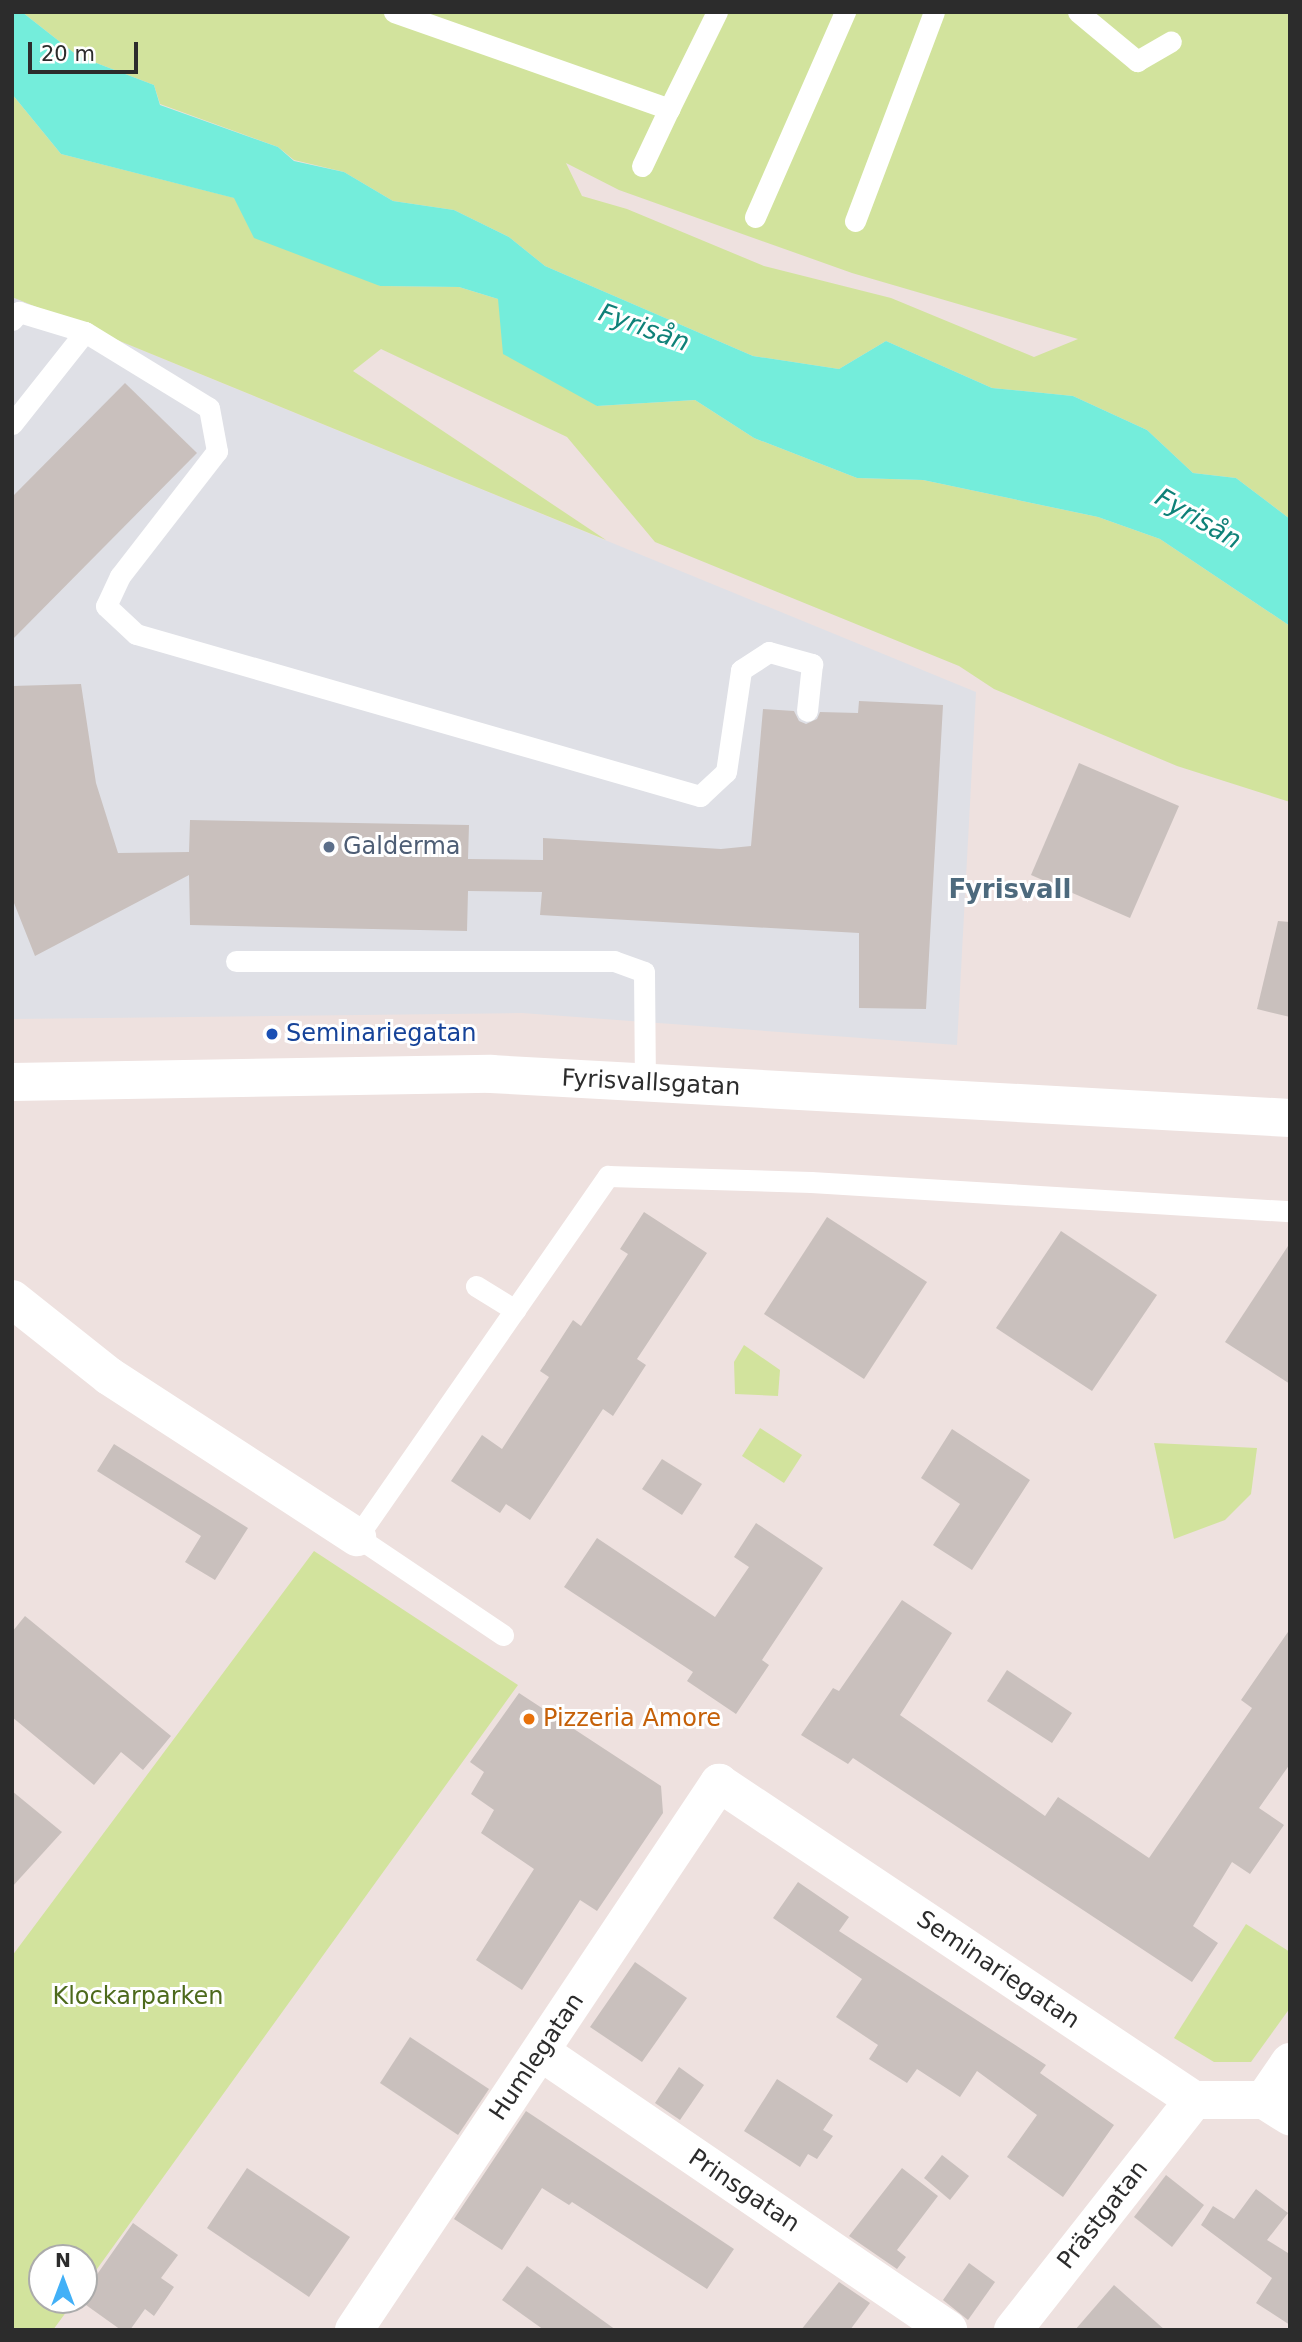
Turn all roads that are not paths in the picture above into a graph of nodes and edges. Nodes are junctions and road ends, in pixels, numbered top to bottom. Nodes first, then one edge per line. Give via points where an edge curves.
1 (394, 12) edge
2 (717, 12) edge
3 (845, 12) edge
4 (934, 12) edge
5 (1078, 12) edge
6 (1171, 41) dead end
7 (669, 109) junction
8 (642, 166) dead end
9 (755, 217) dead end
10 (856, 221) dead end
11 (12, 320) edge
12 (85, 332) junction
13 (12, 424) edge
14 (807, 711) dead end
15 (236, 961) dead end
16 (12, 1082) edge
17 (645, 1083) junction
18 (1290, 1118) edge
19 (1290, 1211) edge
20 (476, 1286) dead end
21 (13, 1306) edge
22 (515, 1310) junction
23 (357, 1538) junction
24 (503, 1635) dead end
25 (719, 1783) joint
26 (541, 2052) junction
27 (1290, 2062) edge
28 (1194, 2100) junction
29 (1281, 2100) edge
30 (354, 2330) edge
31 (948, 2330) edge
32 (1013, 2330) edge

1 - 7 lane
2 - 7 lane
3 - 9 lane
4 - 10 lane
5 - 6 lane via 1137,61
7 - 8 lane
11 - 12 lane via 19,312
12 - 13 lane
12 - 14 lane via 209,408 217,451 120,576 106,606 136,634 700,796 726,772 741,670 769,652 812,664
15 - 17 lane via 614,961 644,972
16 - 17 street, Fyrisvallsgatan via 491,1074
17 - 18 street, Fyrisvallsgatan
19 - 22 lane via 811,1182 608,1177
20 - 22 lane
21 - 23 street via 108,1376
22 - 23 lane
23 - 24 lane
25 - 26 street, Humlegatan
25 - 28 street, Seminariegatan
26 - 30 street, Humlegatan
26 - 31 street, Prinsgatan
27 - 29 street
28 - 29 street
28 - 32 street, Prästgatan

